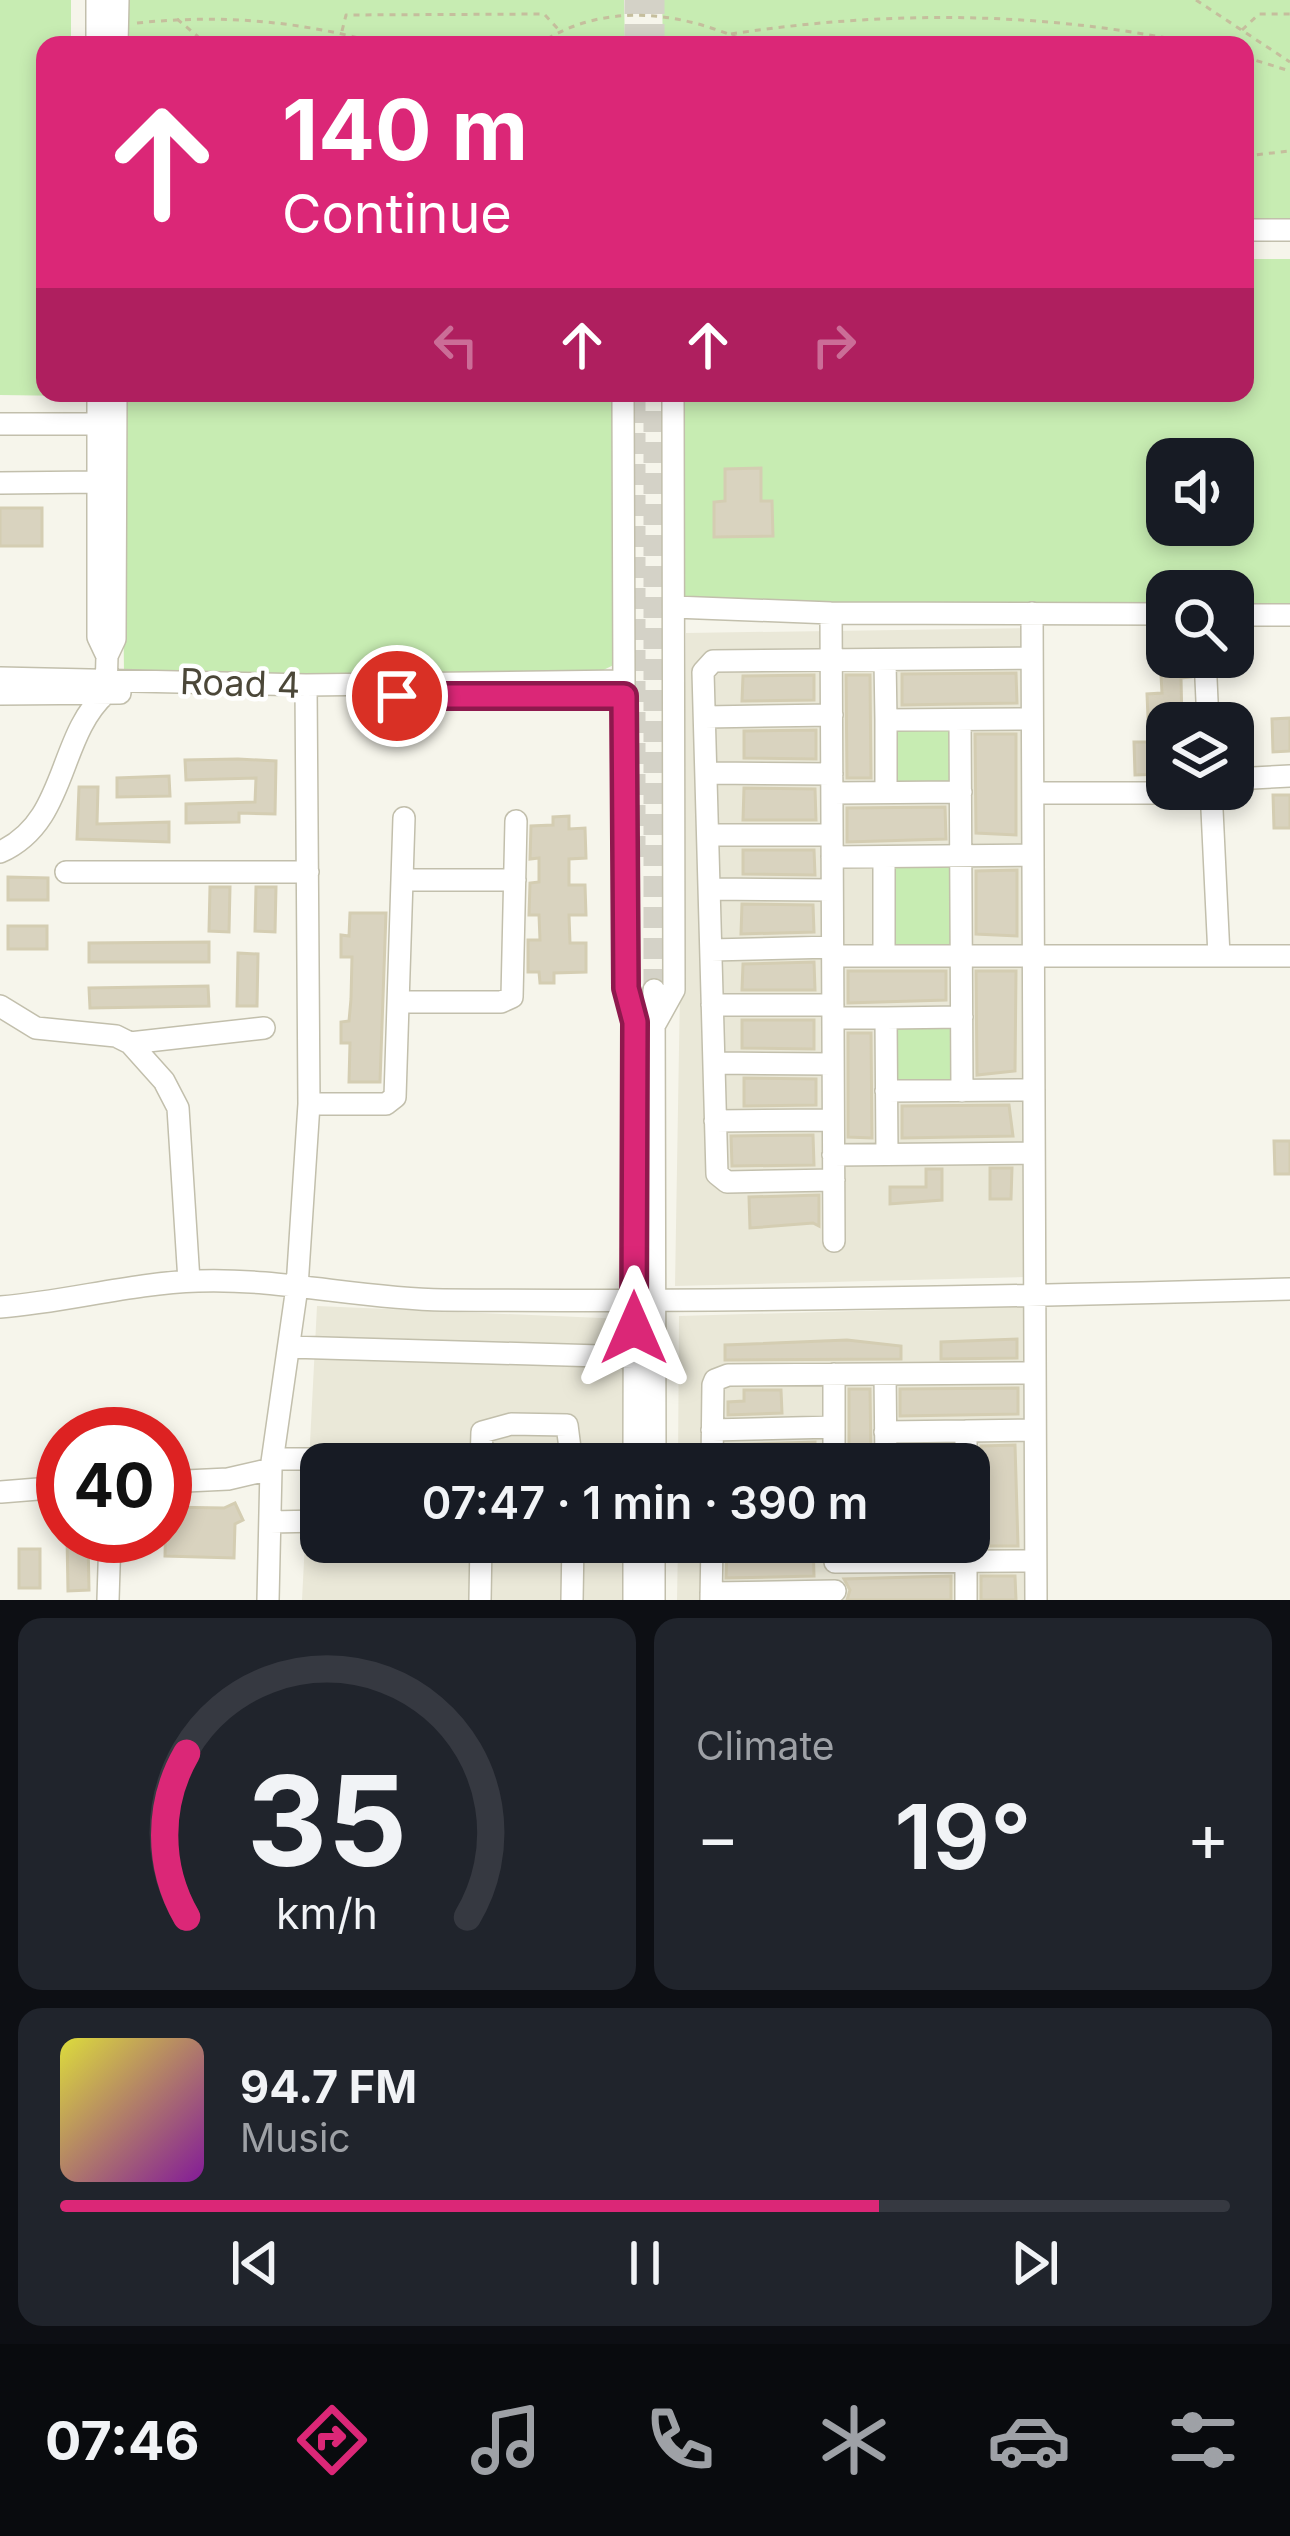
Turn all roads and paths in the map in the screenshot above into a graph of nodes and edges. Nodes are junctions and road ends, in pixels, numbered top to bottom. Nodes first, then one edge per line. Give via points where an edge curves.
1 (97, 0) edge
2 (118, 0) edge
3 (1196, 0) edge
4 (1290, 14) edge
5 (177, 19) junction
6 (559, 29) junction
7 (1241, 32) junction
8 (341, 33) junction
9 (731, 34) junction
10 (117, 35) edge
11 (97, 36) edge
12 (197, 36) edge
13 (352, 36) edge
14 (549, 36) edge
15 (735, 36) edge
16 (1150, 36) edge
17 (1248, 36) edge
18 (1254, 40) edge
19 (1254, 60) edge
20 (1290, 62) edge
21 (1290, 70) edge
22 (1290, 151) edge
23 (1254, 156) edge
24 (1254, 230) edge
25 (1290, 230) edge
26 (101, 402) edge
27 (113, 402) edge
28 (623, 402) edge
29 (673, 402) edge
30 (0, 424) edge
31 (107, 424) junction
32 (98, 482) junction
33 (0, 483) edge
34 (674, 607) junction
35 (832, 613) junction
36 (1032, 613) junction
37 (1146, 614) edge
38 (1254, 615) edge
39 (1290, 615) edge
40 (1032, 658) junction
41 (832, 660) junction
42 (885, 660) junction
43 (106, 676) junction
44 (0, 678) edge
45 (624, 688) junction
46 (306, 691) junction
47 (0, 694) edge
48 (705, 716) junction
49 (832, 716) junction
50 (1032, 719) junction
51 (886, 720) junction
52 (960, 720) junction
53 (707, 773) junction
54 (1290, 776) edge
55 (1254, 778) edge
56 (832, 783) junction
57 (886, 792) junction
58 (961, 792) junction
59 (1146, 792) edge
60 (1033, 793) junction
61 (1212, 810) edge
62 (404, 818) dead end
63 (516, 821) dead end
64 (708, 835) junction
65 (832, 846) junction
66 (0, 852) edge
67 (961, 856) junction
68 (1033, 856) junction
69 (884, 857) junction
70 (66, 872) dead end
71 (308, 872) junction
72 (403, 880) junction
73 (515, 880) junction
74 (710, 889) junction
75 (832, 890) junction
76 (711, 950) junction
77 (833, 951) junction
78 (962, 954) junction
79 (1033, 954) junction
80 (884, 955) junction
81 (1219, 956) junction
82 (1290, 956) edge
83 (644, 990) tunnel mouth
84 (399, 1002) junction
85 (712, 1005) junction
86 (0, 1006) edge
87 (833, 1012) junction
88 (962, 1017) junction
89 (886, 1018) junction
90 (644, 1024) junction
91 (264, 1028) dead end
92 (130, 1043) junction
93 (714, 1063) junction
94 (833, 1064) junction
95 (1034, 1090) junction
96 (886, 1091) junction
97 (962, 1091) junction
98 (309, 1104) junction
99 (715, 1120) junction
100 (833, 1120) junction
101 (1034, 1153) junction
102 (886, 1154) junction
103 (833, 1155) junction
104 (833, 1180) junction
105 (833, 1241) dead end
106 (190, 1281) junction
107 (297, 1287) junction
108 (1290, 1288) edge
109 (1034, 1296) junction
110 (645, 1298) junction
111 (0, 1307) edge
112 (289, 1347) junction
113 (634, 1357) junction
114 (1035, 1373) junction
115 (834, 1374) junction
116 (885, 1374) junction
117 (834, 1427) junction
118 (712, 1430) junction
119 (1035, 1430) junction
120 (966, 1431) junction
121 (885, 1432) junction
122 (480, 1443) edge
123 (569, 1443) edge
124 (634, 1443) edge
125 (654, 1443) edge
126 (712, 1443) edge
127 (834, 1443) edge
128 (885, 1443) edge
129 (966, 1443) edge
130 (272, 1464) junction
131 (300, 1464) edge
132 (192, 1481) edge
133 (36, 1489) edge
134 (1, 1492) edge
135 (0, 1518) edge
136 (300, 1521) edge
137 (270, 1522) junction
138 (990, 1555) edge
139 (1036, 1561) junction
140 (109, 1563) edge
141 (481, 1563) edge
142 (573, 1563) edge
143 (634, 1563) edge
144 (654, 1563) edge
145 (712, 1563) edge
146 (835, 1563) edge
147 (966, 1563) edge
148 (711, 1596) edge
149 (835, 1596) edge
150 (108, 1600) edge
151 (268, 1600) edge
152 (480, 1600) edge
153 (572, 1600) edge
154 (634, 1600) edge
155 (654, 1600) edge
156 (966, 1600) edge
157 (1036, 1600) edge

1 - 11 street
2 - 10 street
3 - 7 path
4 - 7 path via 1259,14
5 - 8 path via 268,20
5 - 10 path
5 - 12 path
6 - 8 path via 544,14 346,15
6 - 9 path via 643,9
6 - 14 path
7 - 17 path
8 - 13 path
9 - 15 path
9 - 16 path via 951,16
18 - 20 path
19 - 21 path
22 - 23 path
24 - 25 street
26 - 31 street
27 - 31 street
28 - 45 street
29 - 34 street
30 - 31 street
31 - 32 street
31 - 43 street via 115,639
32 - 33 street
32 - 43 street via 98,637
34 - 35 street
34 - 90 street via 674,989
35 - 36 street
35 - 41 street
36 - 37 street
36 - 40 street
38 - 39 street
40 - 42 street
40 - 50 street
41 - 42 street
41 - 48 street via 712,662 703,672
41 - 49 street
42 - 51 street
43 - 44 street, Road 4
43 - 46 street, Road 4
43 - 47 street, Road 4
43 - 66 street via 50,805 24,838
45 - 46 street, Road 4
45 - 90 street via 626,988
46 - 71 street
48 - 49 street
48 - 53 street
49 - 56 street
50 - 52 street
50 - 60 street
51 - 52 street
51 - 57 street
52 - 58 street
53 - 56 street
53 - 64 street
54 - 55 street
56 - 57 street
56 - 65 street
57 - 58 street
58 - 67 street
59 - 60 street
60 - 68 street
61 - 81 street
62 - 72 street
63 - 73 street
64 - 65 street
64 - 74 street
65 - 69 street
65 - 75 street
67 - 68 street
67 - 69 street
67 - 78 street
68 - 79 street
69 - 80 street
70 - 71 street
71 - 98 street
72 - 73 street
72 - 84 street
73 - 84 street via 512,998
74 - 75 street
74 - 76 street
75 - 77 street
76 - 77 street
76 - 85 street
77 - 80 street
77 - 87 street
78 - 79 street
78 - 80 street
78 - 88 street
79 - 81 street
79 - 95 street
81 - 82 street
83 - 90 street
84 - 98 street via 392,1102
85 - 87 street
85 - 93 street
86 - 92 street via 36,1028
87 - 89 street
87 - 94 street
88 - 89 street
88 - 97 street
89 - 96 street
90 - 110 street
91 - 92 street
92 - 106 street via 178,1108
93 - 94 street
93 - 99 street
94 - 100 street
95 - 97 street
95 - 101 street
96 - 97 street
96 - 102 street
98 - 107 street
99 - 100 street
99 - 104 street via 717,1174 727,1182
100 - 103 street
101 - 102 street
101 - 109 street
102 - 103 street
103 - 104 street
104 - 105 street
106 - 107 street
106 - 111 street
107 - 110 street via 428,1300
107 - 112 street
108 - 109 street
109 - 110 street
109 - 114 street
110 - 113 street
110 - 125 street
112 - 113 street
112 - 130 street
113 - 124 street
114 - 116 street
114 - 119 street
115 - 116 street
115 - 117 street
115 - 118 street via 719,1377
116 - 121 street
117 - 118 street
117 - 127 street
118 - 126 street
119 - 120 street
119 - 139 street
120 - 121 street
120 - 129 street
121 - 128 street
122 - 123 street via 489,1428 512,1424 567,1425
130 - 131 street
130 - 132 street
130 - 137 street
133 - 134 street
134 - 135 street
136 - 137 street
137 - 151 street
138 - 139 street
139 - 157 street
140 - 150 street
141 - 152 street
142 - 153 street
143 - 154 street
144 - 155 street
145 - 148 street
146 - 149 street
147 - 156 street
148 - 149 street

